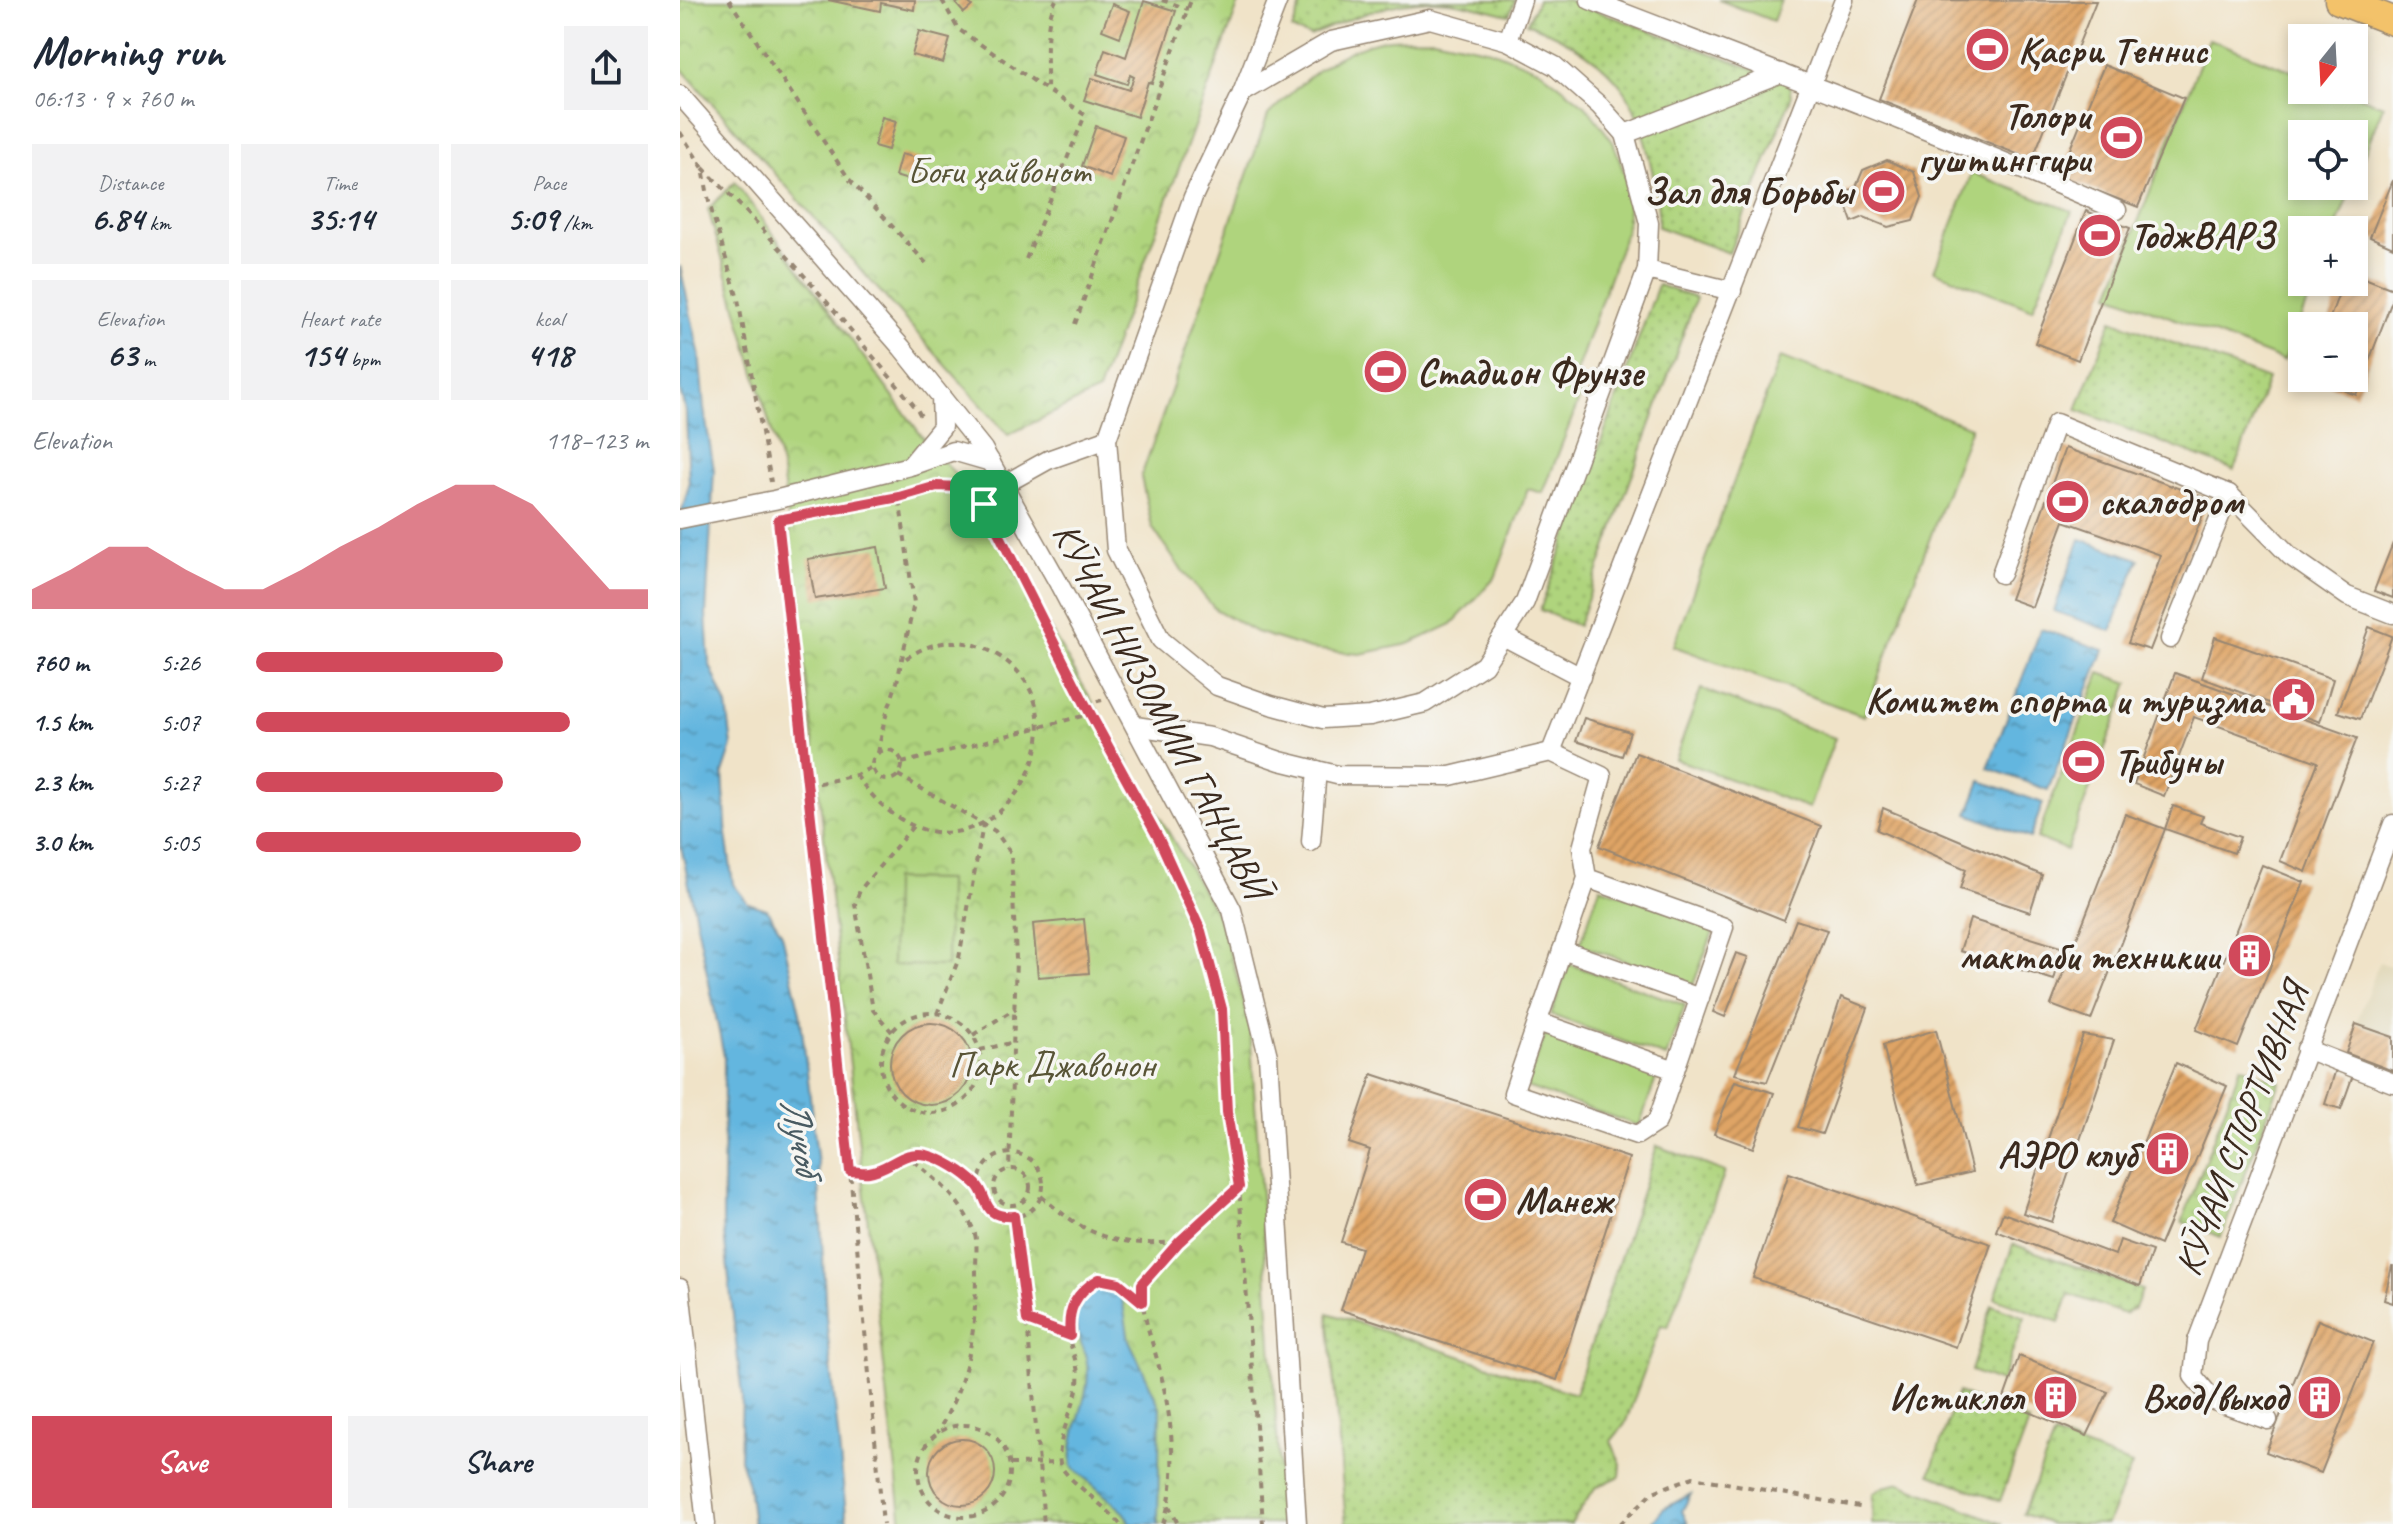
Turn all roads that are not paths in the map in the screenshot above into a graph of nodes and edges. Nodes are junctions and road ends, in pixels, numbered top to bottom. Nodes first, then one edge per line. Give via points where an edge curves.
1 (1278, 0) edge
2 (1522, 0) edge
3 (1590, 0) edge
4 (1844, 0) edge
5 (2339, 0) edge
6 (2393, 21) edge
7 (1508, 41) junction
8 (1781, 73) junction
9 (1812, 85) junction
10 (1242, 93) junction
11 (680, 95) edge
12 (1625, 134) junction
13 (2117, 210) dead end
14 (1647, 270) junction
15 (1732, 291) junction
16 (941, 396) junction
17 (1107, 439) junction
18 (991, 462) junction
19 (910, 466) junction
20 (1005, 484) junction
21 (2229, 494) junction
22 (680, 519) edge
23 (2001, 574) dead end
24 (2393, 614) edge
25 (1503, 636) junction
26 (2170, 639) dead end
27 (1581, 677) junction
28 (1135, 726) junction
29 (1551, 752) junction
30 (1317, 770) junction
31 (2393, 824) edge
32 (1311, 842) dead end
33 (1587, 878) junction
34 (1562, 950) junction
35 (1700, 998) junction
36 (1538, 1022) junction
37 (2306, 1049) junction
38 (1675, 1070) junction
39 (2393, 1083) edge
40 (680, 1288) edge
41 (2268, 1420) dead end
42 (706, 1524) edge
43 (1297, 1524) edge

1 - 10 street
2 - 7 street
3 - 8 street
4 - 9 street
5 - 6 highway
7 - 10 street via 1430,19 1331,41
7 - 12 street via 1555,66
8 - 9 street
8 - 12 street
9 - 13 street
9 - 15 street
10 - 17 street via 1193,197
11 - 16 street, КӮЧАИ НИЗОМИИ ГАНҶАВӢ
12 - 14 street via 1649,223
14 - 15 street
14 - 25 street via 1525,602
15 - 27 street
16 - 18 street, КӮЧАИ НИЗОМИИ ГАНҶАВӢ
16 - 19 street via 942,427
17 - 20 street via 1048,460
17 - 25 street via 1116,550 1161,640 1217,686 1323,719 1370,716 1425,703 1484,665
18 - 19 street via 953,451
18 - 20 street, КӮЧАИ НИЗОМИИ ГАНҶАВӢ
19 - 22 street
20 - 28 street, КӮЧАИ НИЗОМИИ ГАНҶАВӢ
21 - 23 street via 2056,423
21 - 24 street via 2290,556 2347,596
21 - 26 street
25 - 27 street
27 - 29 street
28 - 30 street via 1210,737
28 - 43 street, КӮЧАИ НИЗОМИИ ГАНҶАВӢ via 1232,910 1268,1056
29 - 30 street via 1450,776 1337,775
29 - 33 street via 1602,776 1582,848
30 - 32 street
31 - 37 street, КӮЧАИ СПОРТИВНАЯ
33 - 34 street
33 - 35 street via 1724,927
34 - 35 street
34 - 36 street
35 - 38 street
36 - 38 street
36 - 38 street via 1513,1093 1637,1135 1657,1122
37 - 39 street
37 - 41 street, КӮЧАИ СПОРТИВНАЯ via 2197,1341 2193,1376 2214,1401
40 - 42 street

